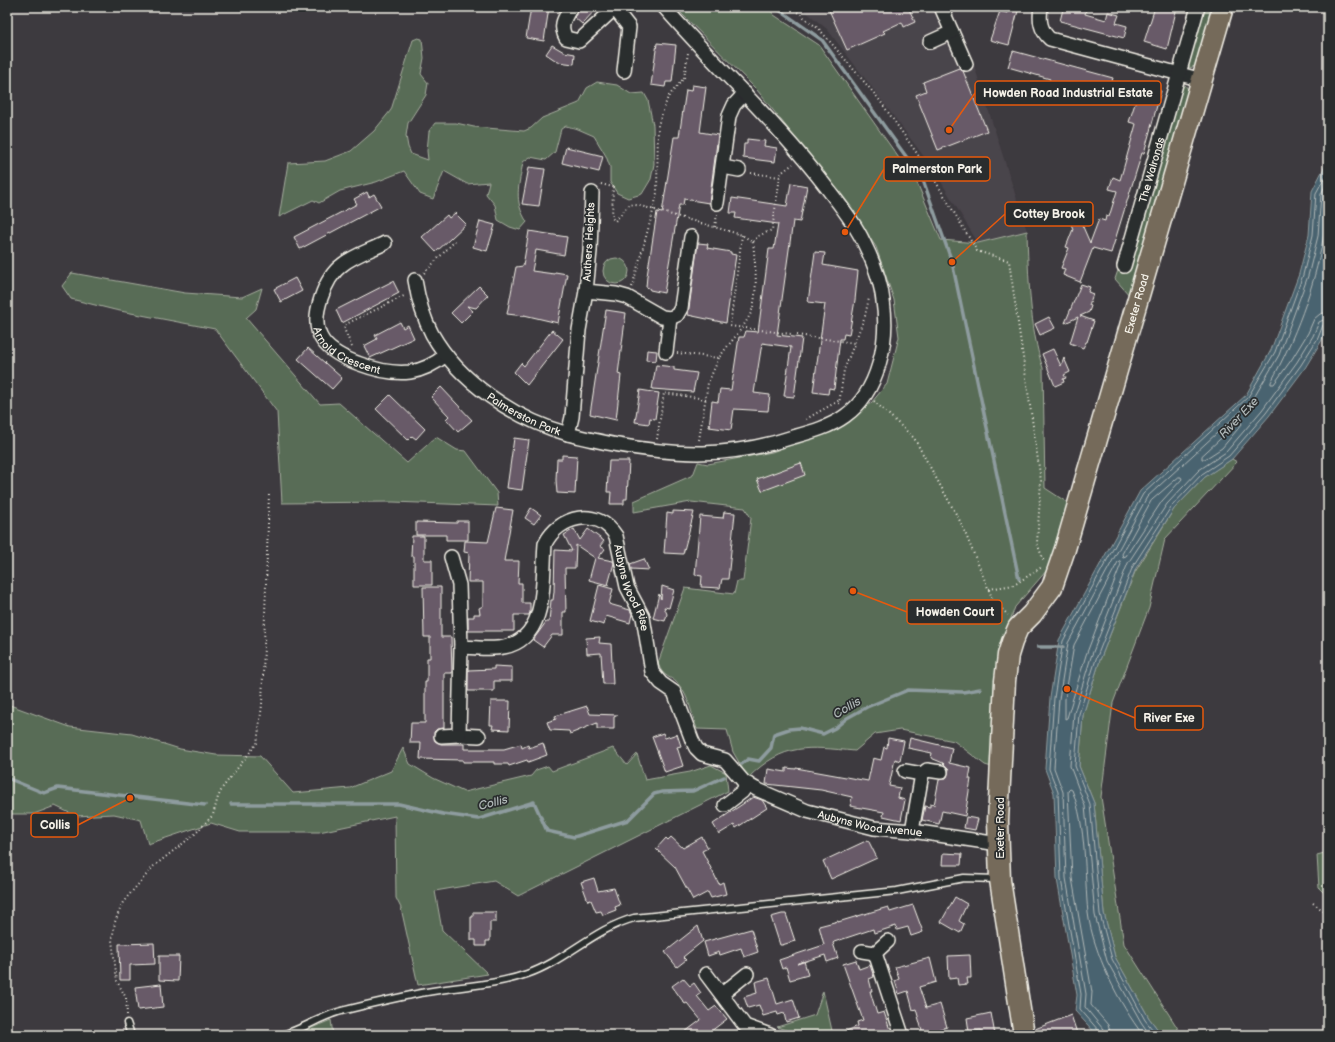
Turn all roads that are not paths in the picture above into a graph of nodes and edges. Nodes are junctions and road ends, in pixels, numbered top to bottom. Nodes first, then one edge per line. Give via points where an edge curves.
1 (570, 7) edge
2 (664, 7) edge
3 (941, 7) edge
4 (1041, 7) edge
5 (1198, 7) edge
6 (1223, 7) edge
7 (616, 8) edge
8 (952, 32) junction
9 (930, 42) dead end
10 (966, 64) dead end
11 (624, 71) dead end
12 (1179, 74) junction
13 (1202, 80) junction
14 (745, 93) junction
15 (723, 167) junction
16 (739, 170) road end
17 (592, 192) road end
18 (717, 203) dead end
19 (691, 237) dead end
20 (385, 243) dead end
21 (1124, 266) dead end
22 (418, 278) road end
23 (586, 291) junction
24 (670, 318) junction
25 (579, 330) joint
26 (666, 352) road end
27 (446, 355) junction
28 (568, 434) junction
29 (451, 558) dead end
30 (461, 647) junction
31 (682, 713) joint
32 (459, 735) junction
33 (441, 736) dead end
34 (478, 736) dead end
35 (905, 771) dead end
36 (941, 772) dead end
37 (922, 774) junction
38 (748, 784) junction
39 (725, 805) dead end
40 (912, 831) junction
41 (999, 844) junction
42 (1000, 880) junction
43 (888, 941) dead end
44 (862, 951) dead end
45 (875, 953) junction
46 (706, 974) dead end
47 (748, 974) dead end
48 (722, 994) junction
49 (127, 1023) road end
50 (742, 1031) edge
51 (131, 1035) edge
52 (282, 1035) edge
53 (770, 1035) edge
54 (902, 1035) edge
55 (1024, 1035) edge

1 - 7 street via 561,26 562,32 566,38 579,40
2 - 14 street, Palmerston Park
3 - 8 street
4 - 12 street via 1041,24 1044,34 1050,40
5 - 12 street, The Walronds
6 - 13 main road, Exeter Road
7 - 11 street via 629,27
8 - 9 street
8 - 10 street
12 - 13 street
12 - 21 street, The Walronds
13 - 41 main road, Exeter Road via 1065,549 1052,587 1021,626 1008,655
14 - 15 street via 729,116
14 - 28 street, Palmerston Park via 803,156 863,240 879,280 884,302 884,340 874,376 866,393 850,412 830,425 776,443 732,452 679,454
15 - 16 street
15 - 18 street
17 - 23 street, Authers Heights
19 - 24 street via 681,308 677,315
20 - 27 street, Arnold Crescent via 342,265 331,276 318,308 317,327 326,345 331,351 352,361 382,371 411,372 431,365
22 - 27 street via 419,299 425,319
23 - 24 street, Authers Heights via 629,298 662,317
23 - 25 street, Authers Heights
24 - 26 street
25 - 28 street, Palmerston Park via 572,417
27 - 28 street, Palmerston Park via 482,390 530,419
29 - 30 street via 459,585
30 - 31 street, Aubyns Wood Rise via 505,647 526,635 540,611 545,544 549,536 562,523 571,520 600,521 612,529 616,536 627,587 643,617 652,672 661,683 674,692
30 - 32 street
31 - 38 street, Aubyns Wood Avenue via 696,748 702,754 724,760
32 - 33 street
32 - 34 street
35 - 37 street
36 - 37 street via 927,770
37 - 40 street
38 - 39 street
38 - 40 street, Aubyns Wood Avenue via 806,811 874,828
40 - 41 street, Aubyns Wood Avenue
41 - 42 main road, Exeter Road
42 - 52 lane via 964,878 897,891 634,918 622,921 595,935 544,967 526,974 488,983 412,994 338,1012
42 - 55 main road, Exeter Road
43 - 45 street
44 - 45 street
45 - 54 street
46 - 48 street
47 - 48 street
48 - 50 street
49 - 51 lane
50 - 53 street

